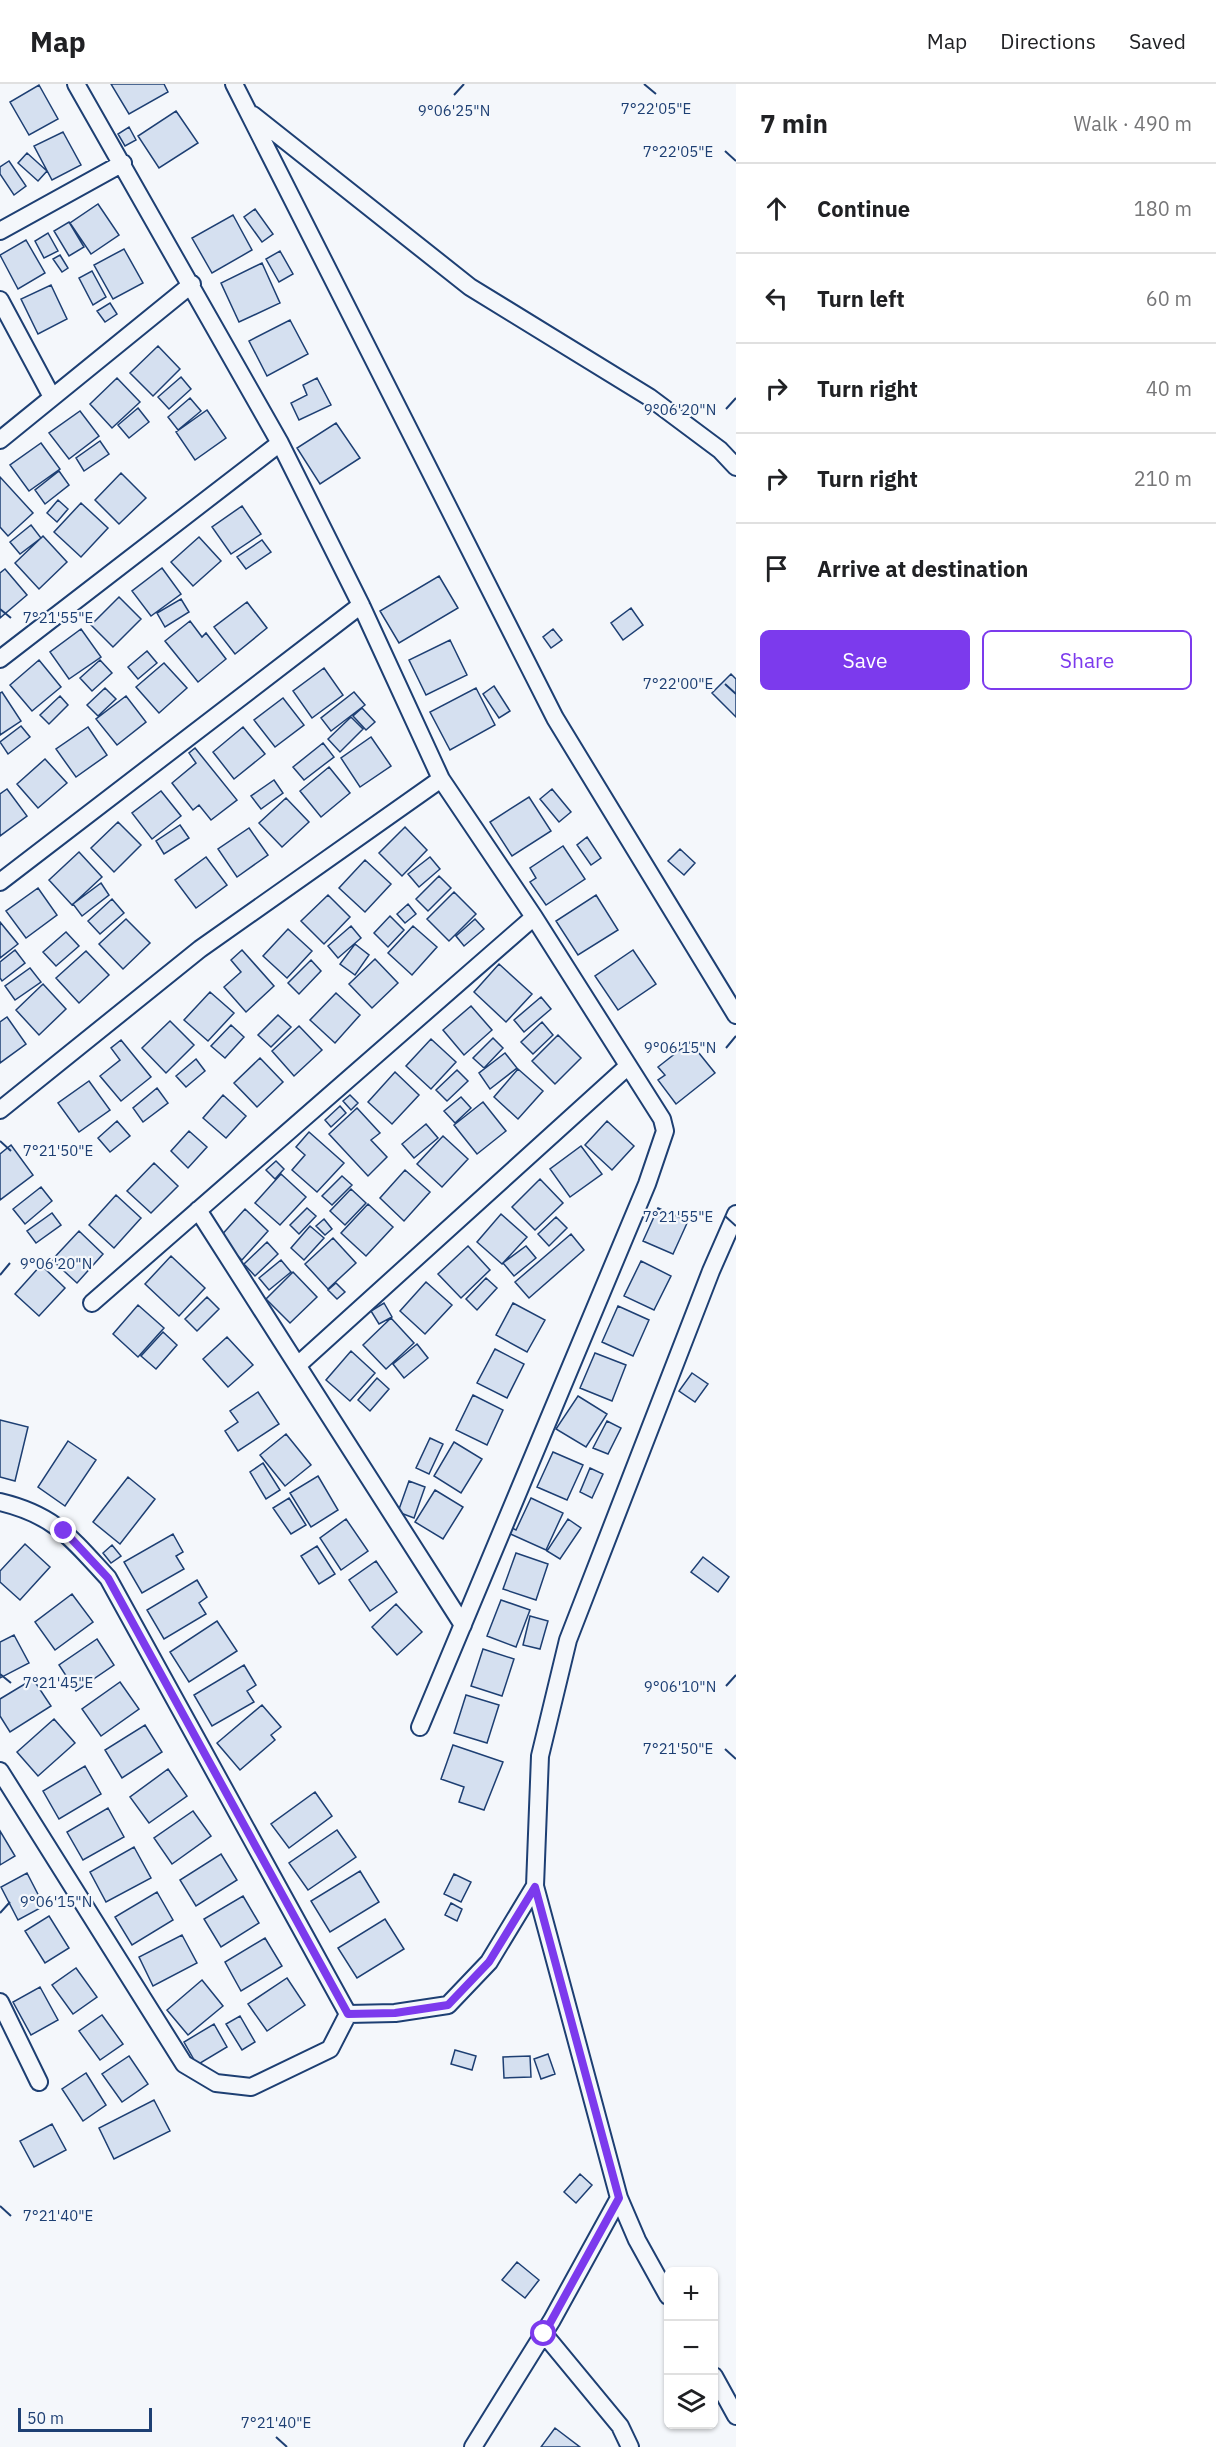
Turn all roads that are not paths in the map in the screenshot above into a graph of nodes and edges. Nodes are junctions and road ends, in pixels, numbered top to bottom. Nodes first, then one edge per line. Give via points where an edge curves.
1 (76, 84) edge
2 (234, 84) edge
3 (248, 110) junction
4 (123, 163) junction
5 (0, 231) edge
6 (192, 284) junction
7 (0, 300) edge
8 (52, 397) junction
9 (0, 440) edge
10 (280, 443) junction
11 (736, 467) edge
12 (362, 605) junction
13 (0, 658) edge
14 (441, 779) junction
15 (0, 882) edge
16 (534, 917) junction
17 (736, 1015) edge
18 (627, 1066) junction
19 (0, 1110) edge
20 (198, 1210) junction
21 (736, 1214) edge
22 (92, 1303) dead end
23 (299, 1364) junction
24 (0, 1502) edge
25 (463, 1624) junction
26 (420, 1728) dead end
27 (0, 1770) edge
28 (535, 1887) junction
29 (0, 2002) edge
30 (348, 2014) junction
31 (39, 2082) dead end
32 (619, 2198) junction
33 (664, 2287) edge
34 (544, 2334) junction
35 (718, 2383) edge
36 (736, 2416) edge
37 (473, 2447) edge
38 (630, 2447) edge

1 - 4 street
2 - 3 street
3 - 11 street via 470,287 649,396 720,450
3 - 17 street via 555,718
4 - 5 street
4 - 6 street
6 - 8 street
6 - 10 street
7 - 8 street
8 - 9 street
10 - 12 street
10 - 13 street
12 - 14 street
12 - 15 street
14 - 16 street
14 - 19 street via 200,949
16 - 18 street
16 - 20 street
18 - 23 street
18 - 25 street via 662,1119 662,1144
20 - 22 street
20 - 23 street
21 - 28 street via 568,1640 540,1756
23 - 25 street
24 - 30 street via 26,1508 64,1531 108,1578
25 - 26 street
27 - 30 street via 184,2064 216,2083 251,2087 330,2049
28 - 30 street via 489,1962 448,2005 395,2013
28 - 32 street
29 - 31 street
32 - 33 street
32 - 34 street
34 - 37 street
34 - 38 street via 620,2426
35 - 36 street

